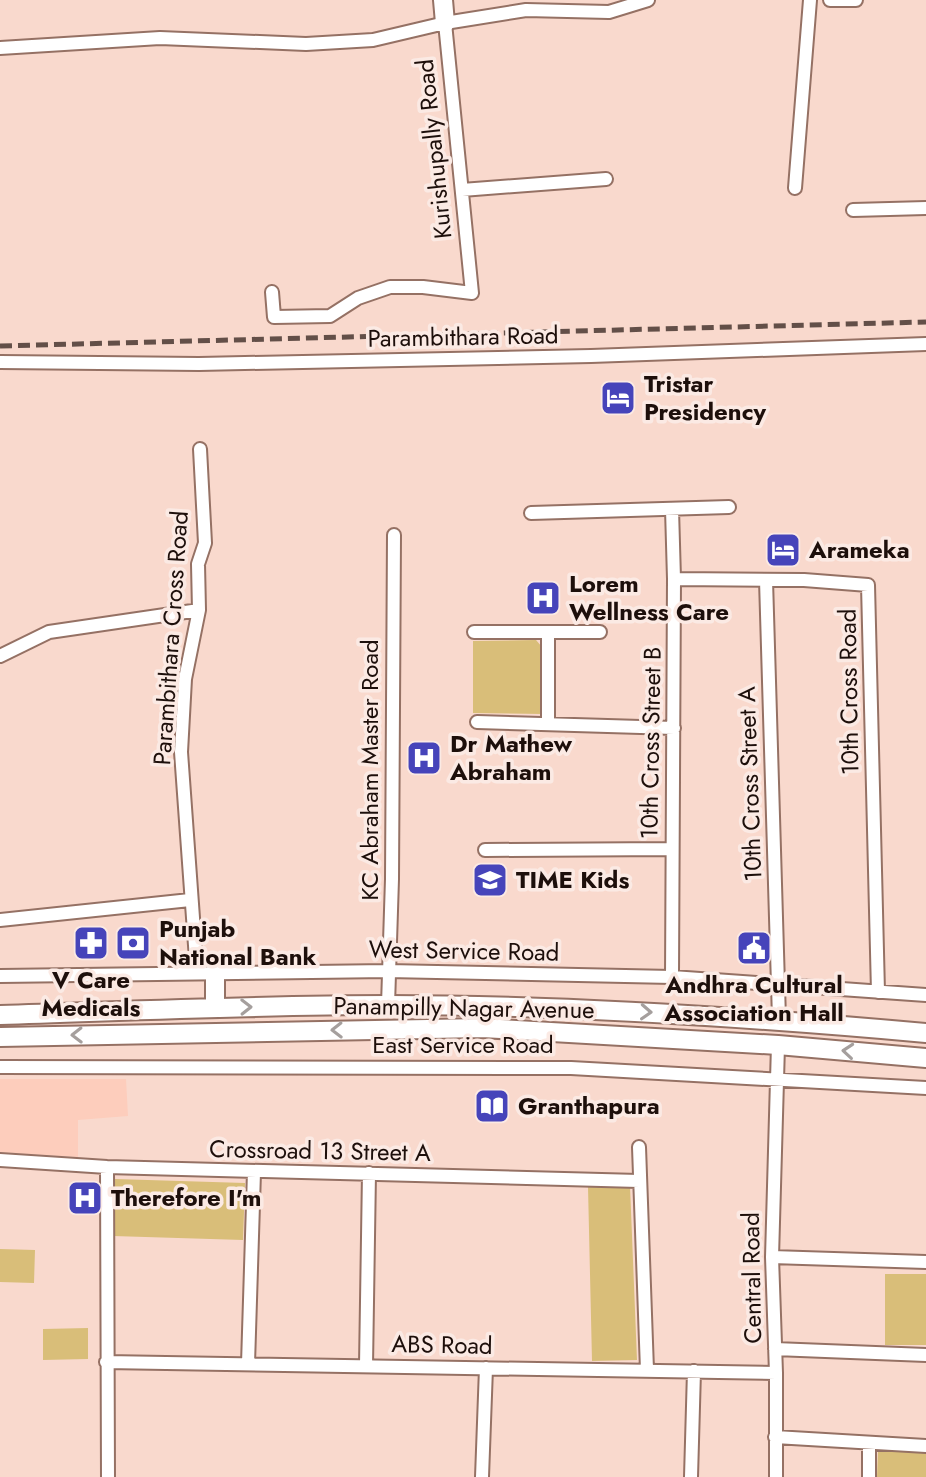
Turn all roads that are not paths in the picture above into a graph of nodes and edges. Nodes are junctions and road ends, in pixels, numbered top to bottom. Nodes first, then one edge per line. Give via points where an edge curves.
1 (443, 0) edge
2 (648, 0) edge
3 (810, 0) edge
4 (830, 0) edge
5 (856, 0) edge
6 (445, 23) junction
7 (0, 48) edge
8 (606, 179) dead end
9 (795, 188) dead end
10 (462, 190) junction
11 (926, 208) edge
12 (853, 210) dead end
13 (272, 292) dead end
14 (926, 344) edge
15 (0, 362) edge
16 (200, 449) dead end
17 (729, 507) dead end
18 (672, 509) junction
19 (531, 513) dead end
20 (394, 535) dead end
21 (674, 579) junction
22 (766, 580) junction
23 (199, 610) junction
24 (474, 632) dead end
25 (600, 632) dead end
26 (548, 634) junction
27 (0, 656) edge
28 (477, 722) dead end
29 (548, 724) junction
30 (674, 728) junction
31 (672, 849) junction
32 (485, 850) dead end
33 (190, 900) junction
34 (0, 920) edge
35 (388, 971) junction
36 (206, 973) junction
37 (0, 976) edge
38 (672, 977) junction
39 (779, 986) junction
40 (878, 992) junction
41 (926, 995) edge
42 (388, 1005) junction
43 (215, 1008) junction
44 (0, 1015) edge
45 (779, 1019) junction
46 (926, 1033) edge
47 (0, 1037) edge
48 (778, 1045) junction
49 (926, 1058) edge
50 (0, 1067) edge
51 (778, 1079) junction
52 (926, 1088) edge
53 (639, 1147) dead end
54 (0, 1160) edge
55 (107, 1167) junction
56 (254, 1172) junction
57 (369, 1173) junction
58 (639, 1181) junction
59 (772, 1257) junction
60 (926, 1262) edge
61 (775, 1349) junction
62 (926, 1355) edge
63 (106, 1362) junction
64 (248, 1364) junction
65 (366, 1366) junction
66 (486, 1368) junction
67 (647, 1370) junction
68 (694, 1371) junction
69 (776, 1373) junction
70 (775, 1437) junction
71 (869, 1444) junction
72 (926, 1446) edge
73 (108, 1477) edge
74 (482, 1477) edge
75 (691, 1477) edge
76 (776, 1477) edge
77 (869, 1477) edge

1 - 6 street, Kurishupally Road
2 - 6 street via 609,12 526,10
3 - 9 street
4 - 5 street
6 - 7 street via 373,40 306,44 160,38
6 - 10 street, Kurishupally Road
8 - 10 street
10 - 13 street, Kurishupally Road via 472,293 390,287 358,298 330,316 274,317
11 - 12 street
14 - 15 street, Parambithara Road via 215,364
16 - 23 street, Parambithara Cross Road via 205,543 198,564
17 - 18 street
18 - 19 street
18 - 21 street, 10th Cross Street B
20 - 35 street, KC Abraham Master Road
21 - 22 street, 10th Cross Road
21 - 30 street, 10th Cross Street B
22 - 39 street, 10th Cross Street A
22 - 40 street, 10th Cross Road via 868,585
23 - 27 street via 49,632
23 - 33 street, Parambithara Cross Road via 185,679 181,752
24 - 26 street
25 - 26 street
26 - 29 street
28 - 29 street
29 - 30 street
30 - 31 street, 10th Cross Street B
31 - 32 street
31 - 38 street, 10th Cross Street B
33 - 34 street
33 - 36 street, Parambithara Cross Road
35 - 36 street, West Service Road
35 - 38 street, West Service Road
35 - 42 street, KC Abraham Master Road
36 - 37 street, West Service Road
36 - 43 street
38 - 39 street, West Service Road
39 - 40 street, West Service Road
39 - 45 street
40 - 41 street, West Service Road
43 -> 42 street, Panampilly Nagar Avenue
42 -> 45 street, Panampilly Nagar Avenue
43 - 44 street, Panampilly Nagar Avenue
45 - 46 street, Panampilly Nagar Avenue
45 - 48 street
48 -> 47 street, Panampilly Nagar Avenue via 482,1028
49 -> 48 street, Panampilly Nagar Avenue
48 - 51 street, Central Road
50 - 51 street, East Service Road via 571,1068
51 - 52 street, East Service Road
51 - 59 street, Central Road
53 - 58 street
54 - 55 street, Crossroad 13 Street A
55 - 56 street, Crossroad 13 Street A
55 - 63 street
56 - 57 street, Crossroad 13 Street A
56 - 64 street
57 - 58 street, Crossroad 13 Street A
57 - 65 street
58 - 67 street
59 - 60 street
59 - 61 street, Central Road
61 - 62 street
61 - 69 street, Central Road
63 - 64 street, ABS Road
63 - 73 street
64 - 65 street, ABS Road
65 - 66 street, ABS Road
66 - 67 street, ABS Road
66 - 74 street
67 - 68 street, ABS Road
68 - 69 street, ABS Road
68 - 75 street
69 - 70 street, Central Road
70 - 71 street
70 - 76 street, Central Road
71 - 72 street
71 - 77 street

